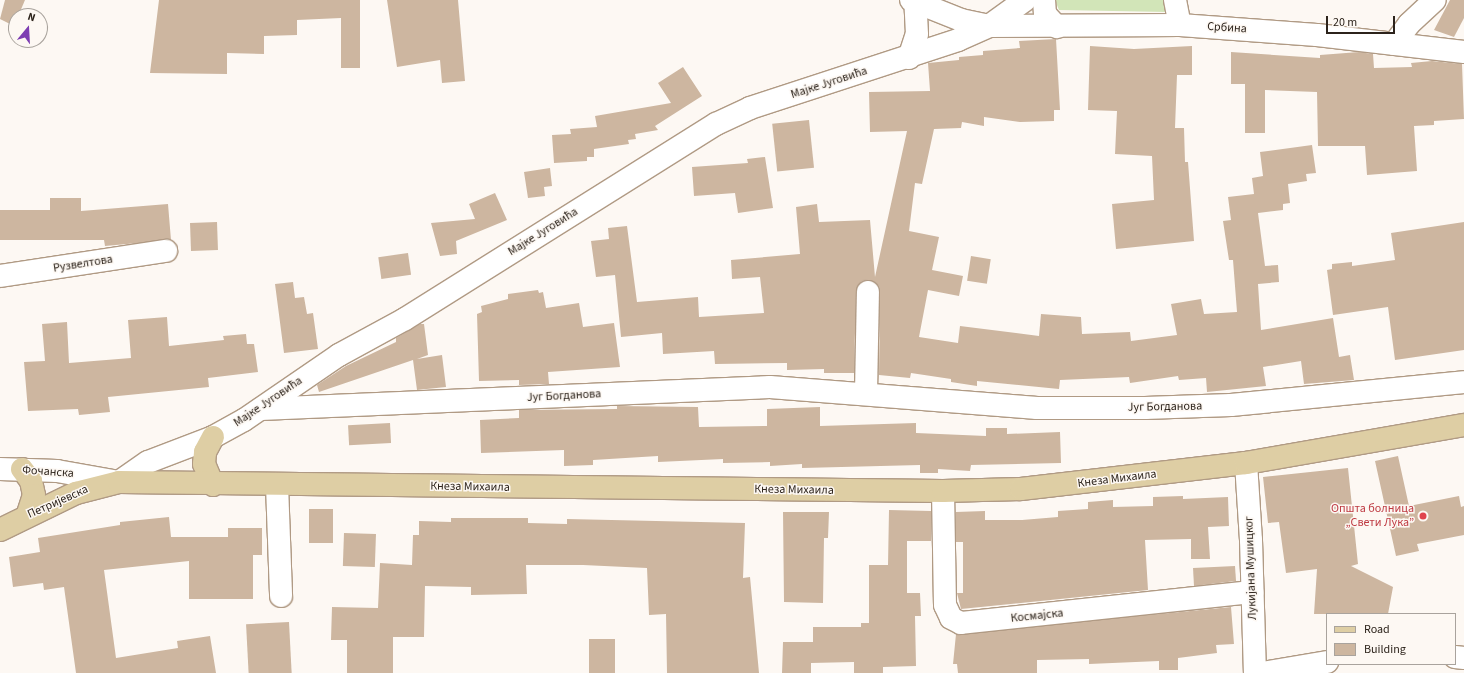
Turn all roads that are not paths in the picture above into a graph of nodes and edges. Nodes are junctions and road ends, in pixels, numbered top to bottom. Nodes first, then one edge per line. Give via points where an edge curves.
1 (914, 0) edge
2 (1025, 0) edge
3 (1044, 0) edge
4 (1175, 0) edge
5 (1435, 0) edge
6 (1180, 25) junction
7 (989, 26) junction
8 (1057, 27) junction
9 (1394, 44) junction
10 (1464, 52) edge
11 (909, 58) junction
12 (166, 251) dead end
13 (0, 276) edge
14 (868, 292) dead end
15 (1464, 382) edge
16 (866, 393) junction
17 (261, 409) junction
18 (1464, 425) edge
19 (213, 437) junction
20 (1246, 463) junction
21 (0, 469) edge
22 (22, 470) junction
23 (119, 482) junction
24 (213, 485) junction
25 (277, 485) junction
26 (943, 491) junction
27 (27, 516) junction
28 (0, 530) edge
29 (1252, 592) junction
30 (281, 596) dead end
31 (1326, 662) edge
32 (1255, 673) edge
33 (1262, 673) edge

1 - 7 street via 961,20
1 - 11 street via 917,34
2 - 7 street
3 - 8 street via 1045,14
4 - 6 street
5 - 9 street via 1409,24
6 - 8 street, Србина
6 - 9 street, Србина
7 - 8 street, Србина
7 - 11 street, Мајке Југовића
9 - 10 street, Србина
11 - 17 street, Мајке Југовића via 750,108 716,124 405,319 326,364
12 - 13 street, Рузвелтова
14 - 16 street
15 - 16 street, Југ Богданова via 1231,405 1145,408 1037,408
16 - 17 street, Југ Богданова via 770,386
17 - 19 street, Мајке Југовића
18 - 20 main road, Кнеза Михаила
19 - 23 street, Мајке Југовића via 148,462
19 - 24 main road via 205,452 204,464
20 - 26 main road, Кнеза Михаила via 1036,487
20 - 29 street, Лукијана Мушицког
21 - 22 street, Фочанска
22 - 23 street, Фочанска via 57,471
22 - 27 main road via 31,481 34,494
23 - 24 main road, Кнеза Михаила
23 - 27 main road, Петријевска via 76,493
24 - 25 main road, Кнеза Михаила
25 - 26 main road, Кнеза Михаила
25 - 30 street
26 - 29 street, Космајска via 945,605 952,618 960,623
27 - 28 main road, Петријевска
29 - 32 street, Лукијана Мушицког
31 - 33 street

